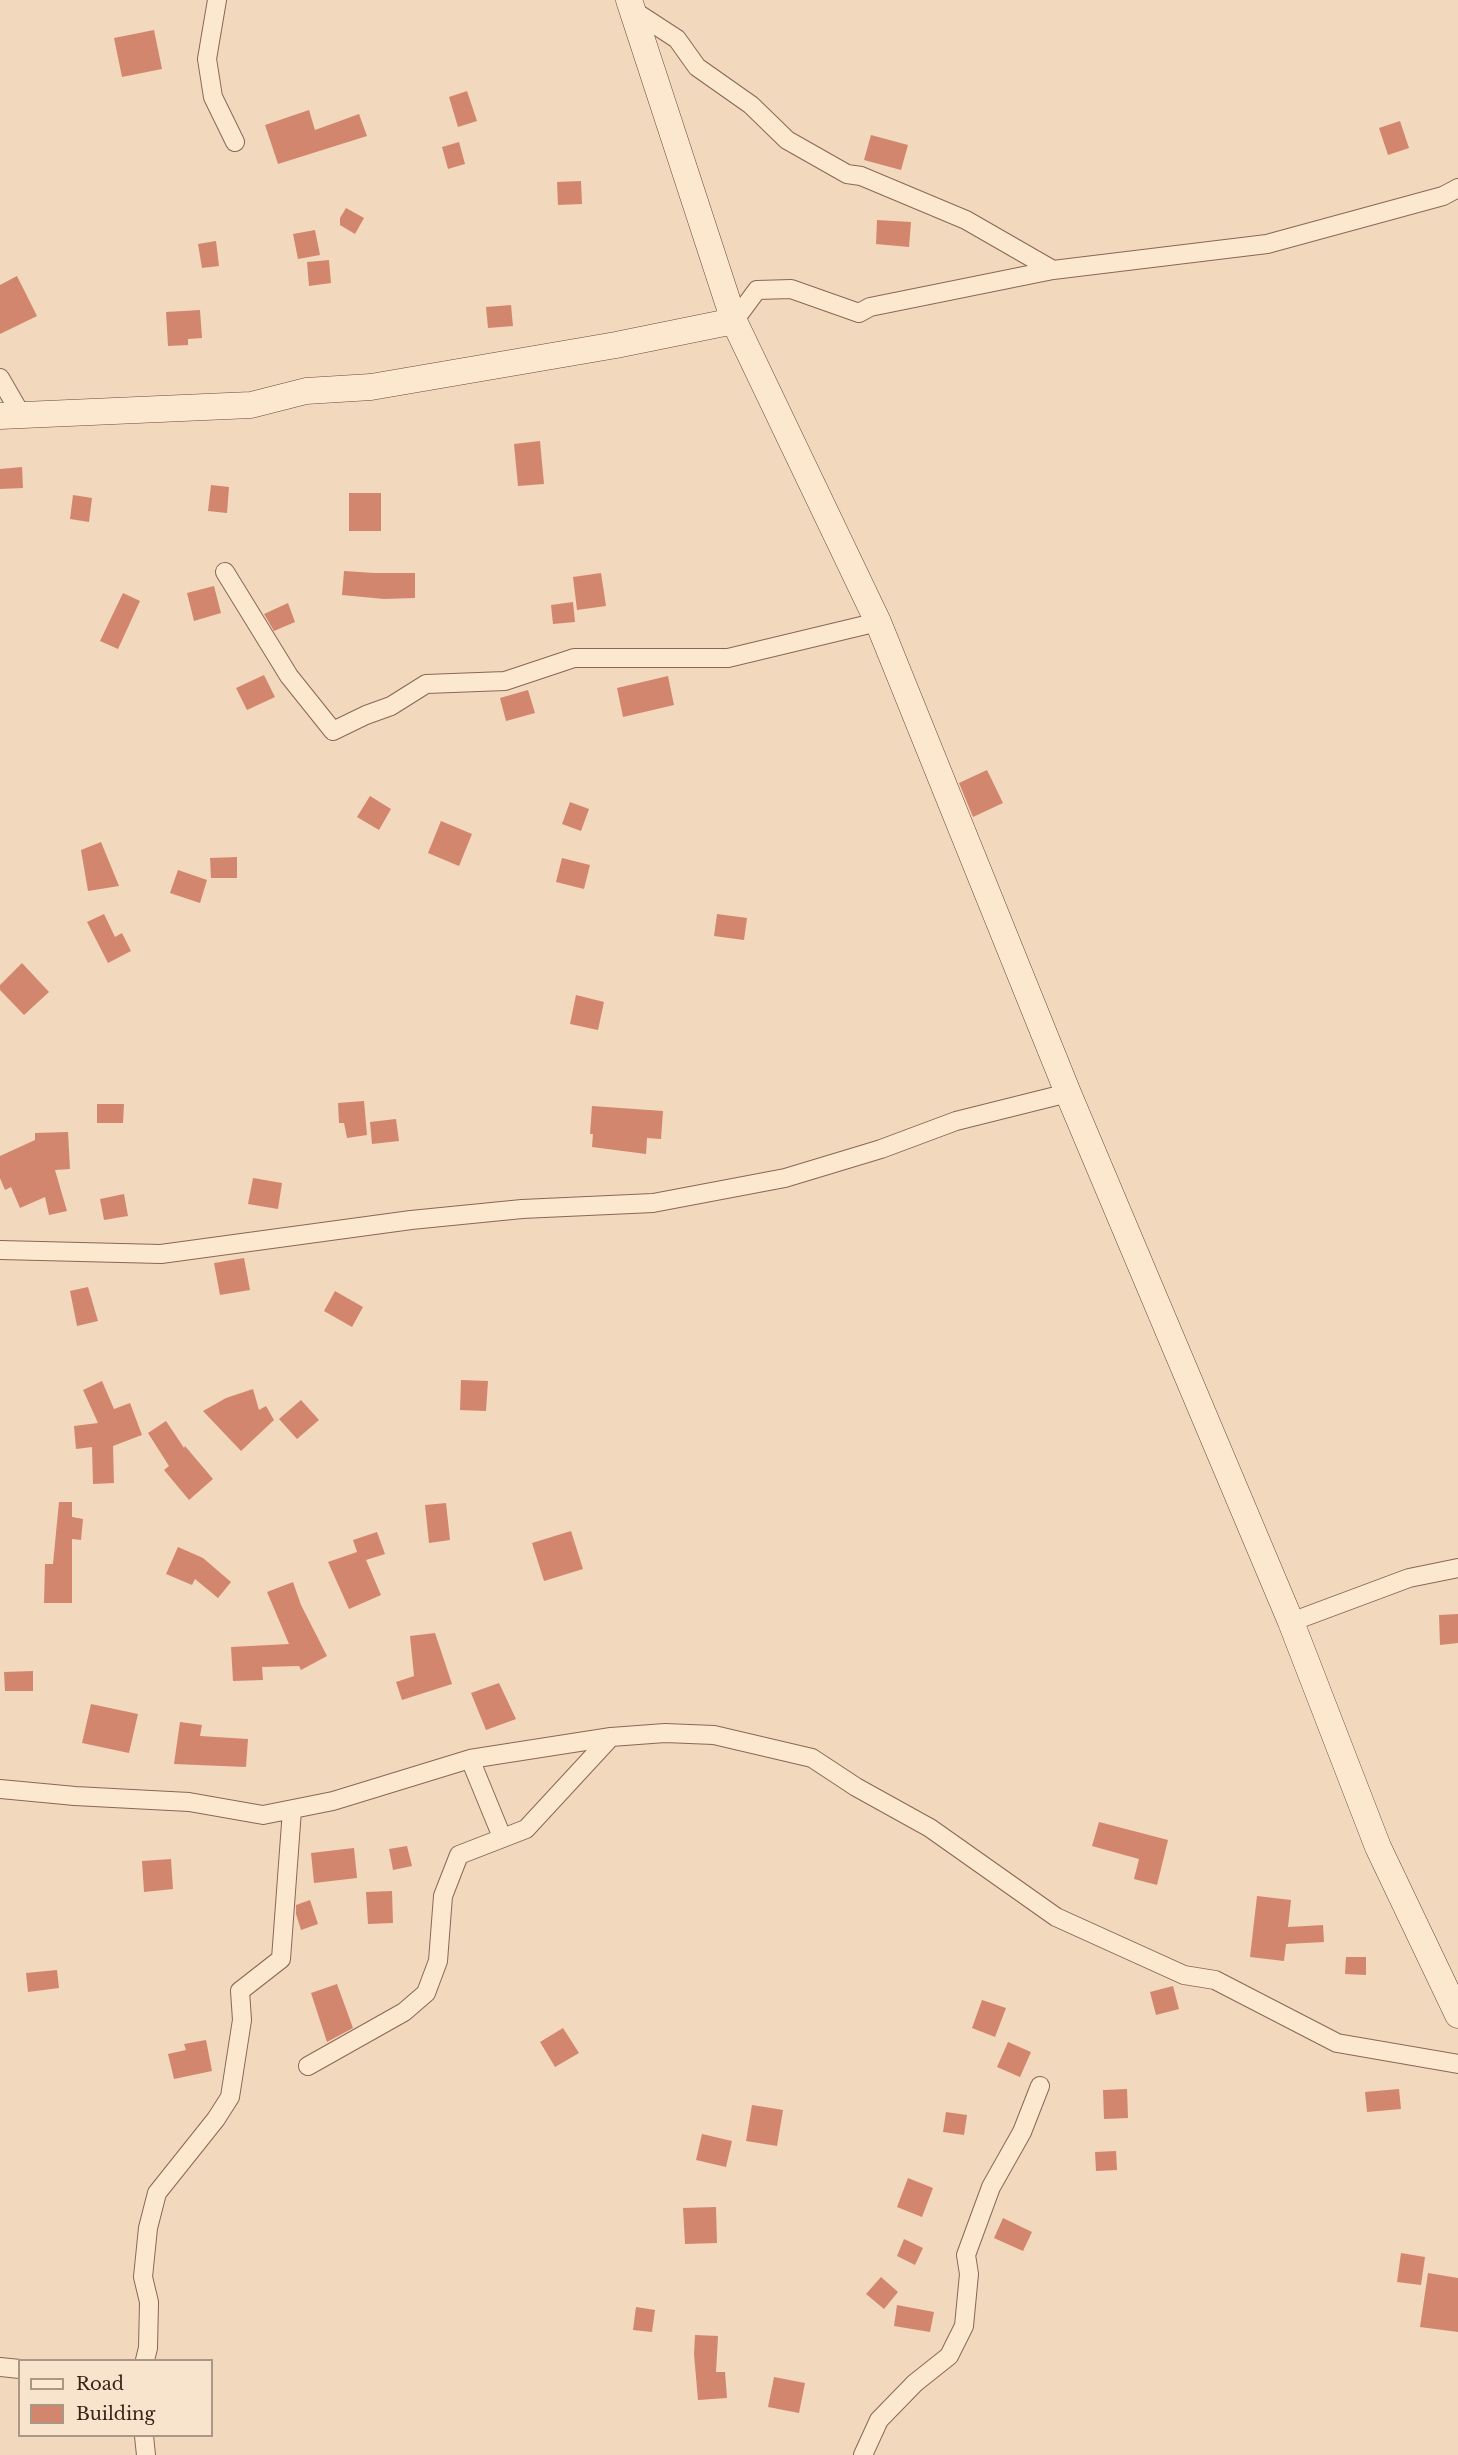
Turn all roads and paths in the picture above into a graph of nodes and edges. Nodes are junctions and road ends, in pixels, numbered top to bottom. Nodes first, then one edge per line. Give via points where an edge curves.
1 (217, 0) edge
2 (631, 6) edge
3 (236, 142) dead end
4 (1458, 188) edge
5 (1053, 270) junction
6 (734, 321) junction
7 (0, 378) edge
8 (11, 416) edge
9 (225, 572) dead end
10 (878, 622) junction
11 (1068, 1093) junction
12 (0, 1251) edge
13 (1458, 1568) edge
14 (1291, 1622) junction
15 (611, 1737) junction
16 (470, 1759) junction
17 (0, 1789) edge
18 (292, 1810) junction
19 (502, 1837) junction
20 (1458, 2015) edge
21 (1458, 2064) edge
22 (308, 2066) dead end
23 (1040, 2086) dead end
24 (146, 2359) edge
25 (0, 2367) edge
26 (18, 2369) edge
27 (863, 2455) edge

1 - 3 street via 207,59 213,97
2 - 5 street via 678,39 697,67 752,105 787,140 847,174 861,176 966,220
2 - 6 street
4 - 5 street via 1443,196 1268,244
5 - 6 street via 870,307 859,313 791,289 757,290
6 - 8 street via 371,387 306,391 251,405
6 - 10 street
7 - 8 street
9 - 10 street via 289,676 333,731 391,706 426,684 505,681 574,658 728,658
10 - 11 street
11 - 12 street via 956,1121 785,1178 653,1203 522,1209 411,1220 161,1254
11 - 14 street
13 - 14 street via 1409,1578
14 - 20 street via 1378,1847
15 - 16 street
15 - 19 street via 526,1829
15 - 21 street via 714,1735 812,1758 930,1828 1056,1917 1184,1975 1215,1980 1337,2043
16 - 18 street
16 - 19 street
17 - 18 street via 189,1802 263,1815
18 - 24 street via 281,1959 240,1991 242,2020 230,2097 158,2193 148,2228 143,2277 149,2311
19 - 22 street via 459,1855 443,1896 438,1961 426,1993 404,2012
23 - 27 street via 1022,2132 991,2187 966,2255 969,2274 959,2336 949,2356 915,2383 879,2420
25 - 26 street

